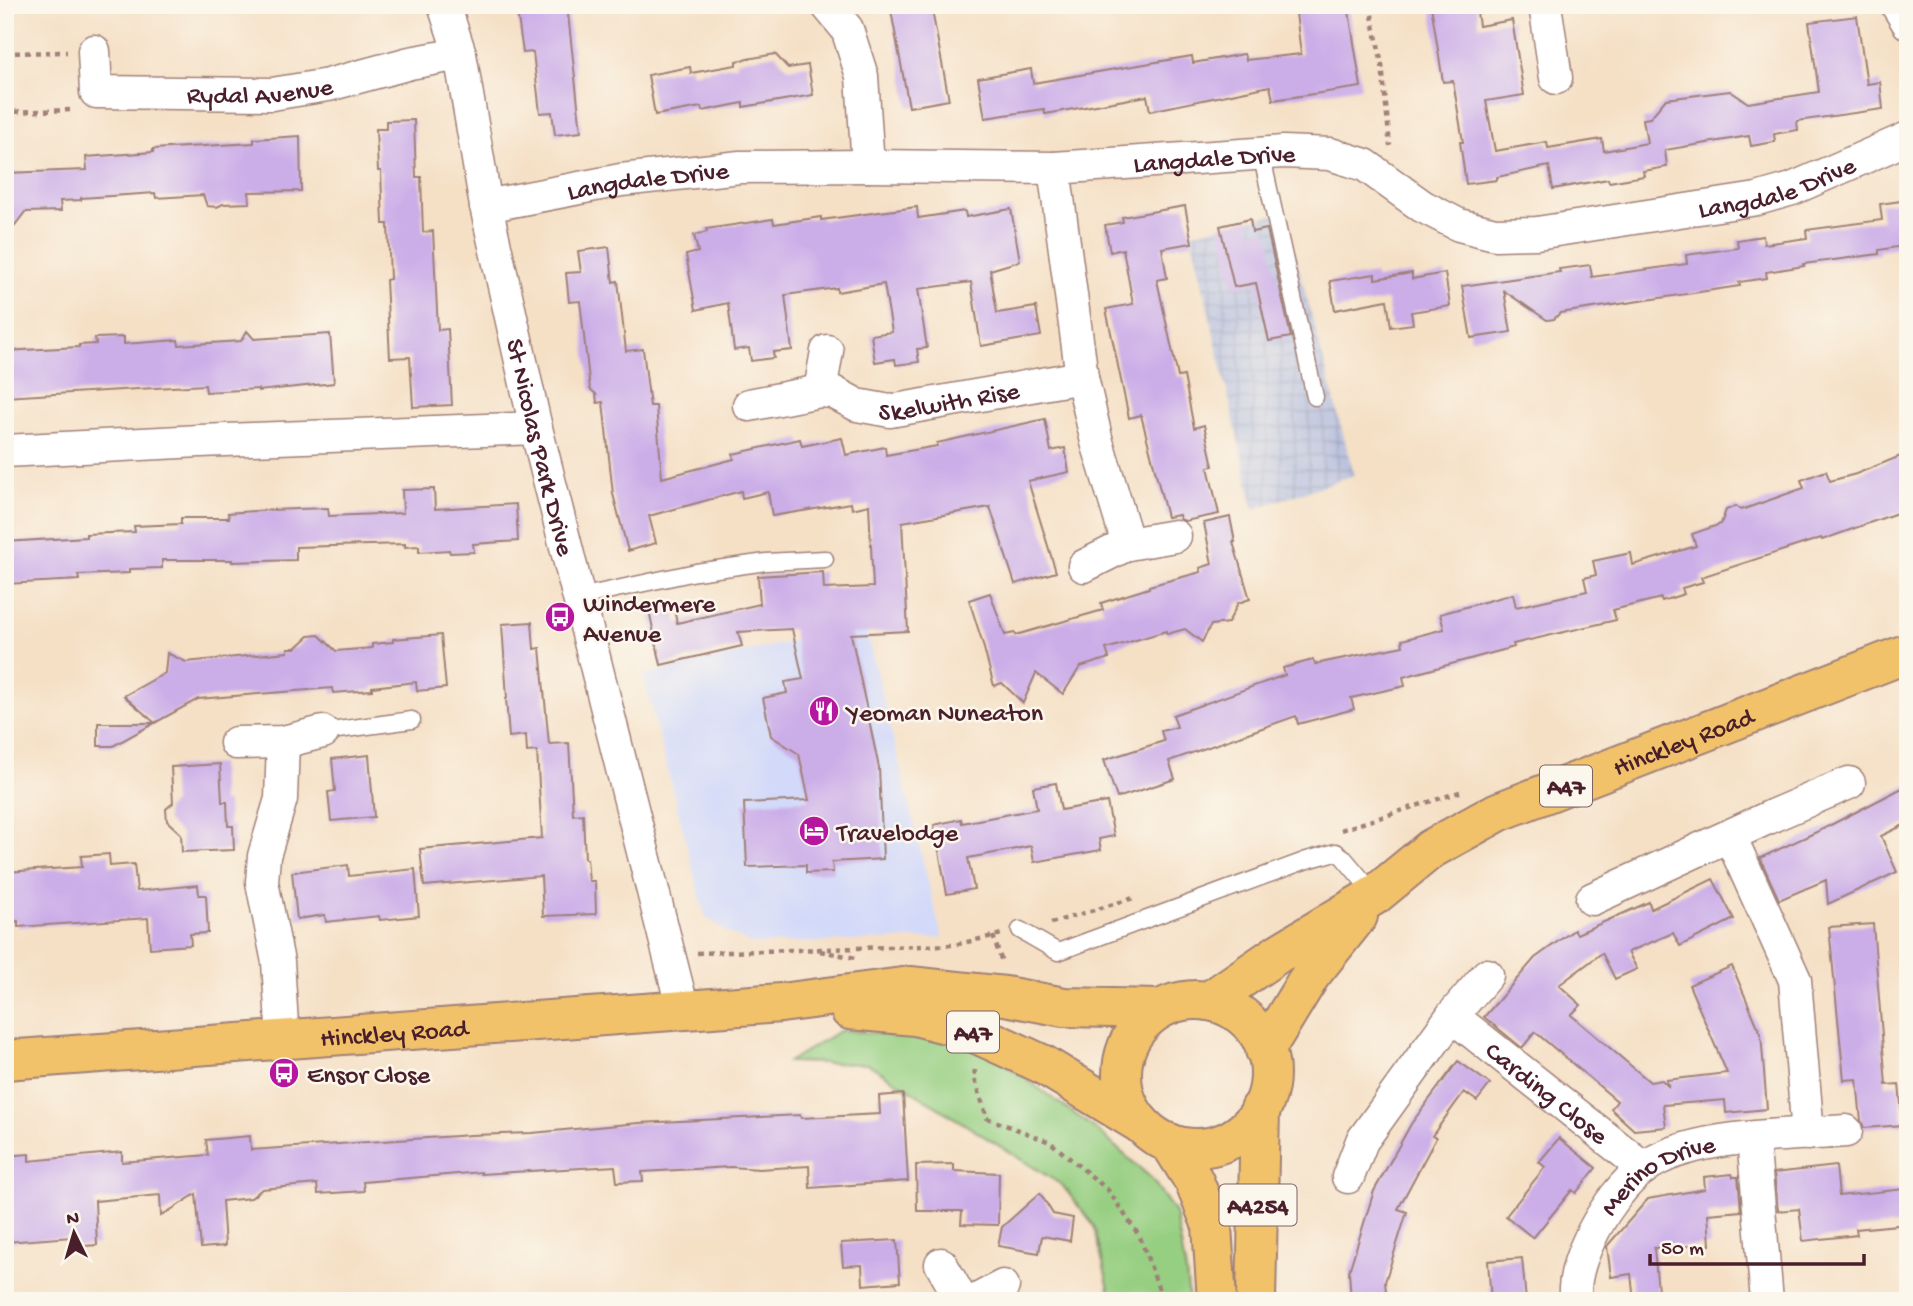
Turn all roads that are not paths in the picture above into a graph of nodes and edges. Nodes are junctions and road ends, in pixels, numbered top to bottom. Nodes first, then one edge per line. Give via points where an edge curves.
1 (444, 5) edge
2 (827, 5) edge
3 (1545, 5) edge
4 (1897, 5) edge
5 (1908, 23) edge
6 (94, 51) road end
7 (460, 54) junction
8 (1556, 78) dead end
9 (1908, 138) edge
10 (1261, 153) junction
11 (868, 166) junction
12 (1054, 168) junction
13 (486, 206) junction
14 (827, 351) dead end
15 (1082, 377) junction
16 (820, 391) junction
17 (1315, 397) dead end
18 (748, 405) dead end
19 (536, 428) junction
20 (5, 451) edge
21 (1175, 536) dead end
22 (1128, 544) junction
23 (825, 559) dead end
24 (1084, 566) dead end
25 (579, 597) junction
26 (1908, 653) edge
27 (412, 720) dead end
28 (323, 732) joint
29 (283, 742) junction
30 (236, 743) dead end
31 (1849, 783) dead end
32 (1730, 836) junction
33 (1375, 895) junction
34 (1592, 899) dead end
35 (1020, 930) road end
36 (1488, 975) dead end
37 (1209, 1001) junction
38 (781, 1003) junction
39 (1160, 1009) junction
40 (683, 1010) junction
41 (1452, 1016) junction
42 (283, 1040) junction
43 (1265, 1050) junction
44 (5, 1060) edge
45 (1261, 1110) junction
46 (1846, 1131) dead end
47 (1156, 1134) junction
48 (1808, 1134) junction
49 (1753, 1138) junction
50 (1644, 1168) junction
51 (1348, 1177) dead end
52 (941, 1264) dead end
53 (1003, 1286) dead end
54 (962, 1301) edge
55 (975, 1301) edge
56 (1217, 1301) edge
57 (1256, 1301) edge
58 (1575, 1301) edge
59 (1767, 1301) edge

1 - 7 street, St Nicolas Park Drive
2 - 11 street via 847,29 862,76
3 - 8 street
4 - 5 street
6 - 7 street, Rydal Avenue via 96,92 272,94
7 - 13 street, St Nicolas Park Drive
9 - 10 street, Langdale Drive via 1792,190 1757,199 1537,233 1495,234 1459,225 1422,206 1365,165 1330,154
10 - 12 street, Langdale Drive
10 - 17 lane
11 - 12 street, Langdale Drive
11 - 13 street, Langdale Drive via 740,167 621,180
12 - 15 street
13 - 19 street, St Nicolas Park Drive
14 - 16 street
15 - 16 street, Skelwith Rise via 890,411
15 - 22 street
16 - 18 street
19 - 20 street
19 - 25 street, St Nicolas Park Drive
21 - 22 street
22 - 24 street
23 - 25 lane via 696,572
25 - 40 street, St Nicolas Park Drive
26 - 33 main road, Hinckley Road / A47 via 1498,812 1432,849
27 - 28 lane
28 - 29 street
29 - 30 street
29 - 42 street via 281,799 264,856 262,882 278,962
31 - 32 street
32 - 34 street
32 - 48 street via 1795,980
33 - 35 lane via 1336,852 1058,952
33 - 37 main road, Hinckley Road / A47
33 - 43 main road, Hinckley Road / A47 via 1310,976
36 - 41 street
37 - 39 main road, A47 via 1173,1003
37 - 43 main road, A47 via 1244,1018
38 - 39 main road, Hinckley Road / A47 via 911,986 1064,1007
38 - 40 main road, Hinckley Road / A47
38 - 47 main road, Hinckley Road / A47 via 915,1016 968,1030 1042,1064
39 - 47 main road, A47 via 1139,1026 1122,1065 1128,1105
40 - 42 main road, Hinckley Road / A47
41 - 50 street, Carding Close
41 - 51 street via 1362,1141
42 - 44 main road, Hinckley Road / A47
43 - 45 main road, A47 via 1269,1074
45 - 47 main road, A47 via 1227,1141 1200,1148
45 - 57 main road, A4254
46 - 48 street, Merino Drive
47 - 56 main road, A4254 via 1194,1181 1212,1226
48 - 49 street, Merino Drive
49 - 50 street, Merino Drive via 1672,1153
49 - 59 street
50 - 58 street, Merino Drive via 1605,1209 1580,1258
52 - 54 street
53 - 55 street

